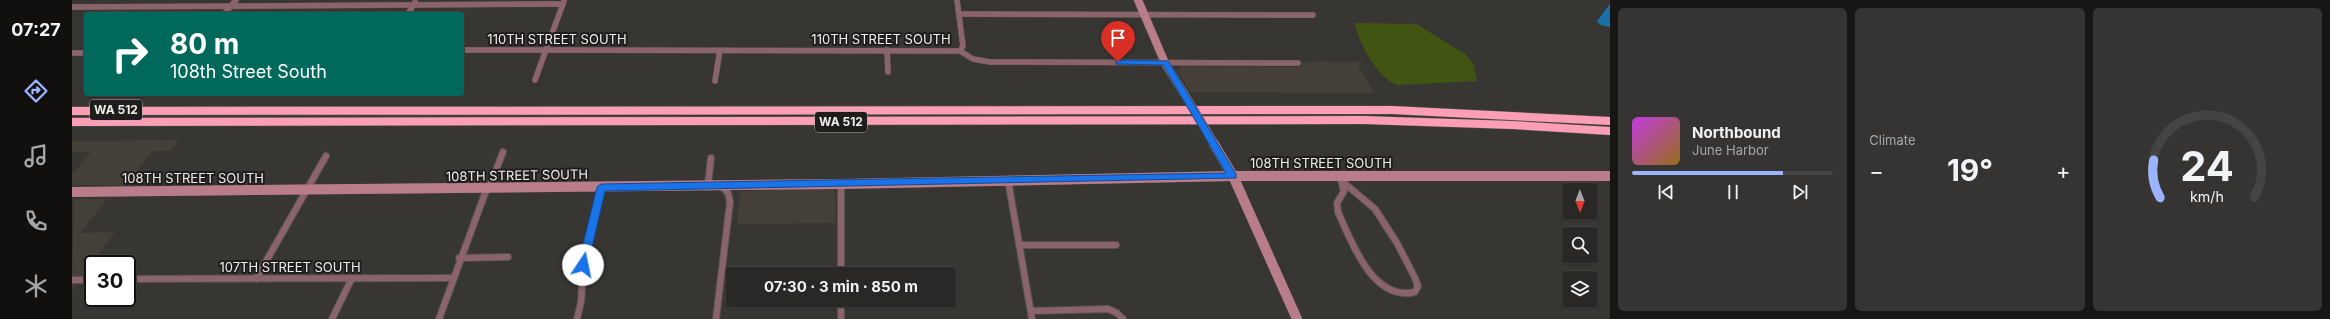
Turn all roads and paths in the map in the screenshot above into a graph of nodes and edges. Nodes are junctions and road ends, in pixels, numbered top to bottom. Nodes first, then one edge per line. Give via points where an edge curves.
1 (236, 0) edge
2 (957, 0) edge
3 (1138, 0) edge
4 (415, 2) edge
5 (564, 2) edge
6 (230, 6) junction
7 (72, 7) edge
8 (226, 12) edge
9 (409, 12) edge
10 (959, 14) junction
11 (1313, 14) dead end
12 (1144, 15) junction
13 (546, 49) junction
14 (464, 50) edge
15 (720, 50) junction
16 (887, 50) junction
17 (960, 50) junction
18 (72, 53) edge
19 (84, 53) edge
20 (1165, 63) junction
21 (1298, 63) dead end
22 (888, 72) dead end
23 (535, 80) dead end
24 (715, 81) dead end
25 (72, 110) edge
26 (1610, 121) edge
27 (72, 122) edge
28 (151, 122) junction
29 (72, 126) edge
30 (1610, 132) edge
31 (503, 152) dead end
32 (326, 156) dead end
33 (711, 158) dead end
34 (1233, 176) junction
35 (1610, 176) edge
36 (1341, 179) junction
37 (1008, 180) junction
38 (841, 184) junction
39 (708, 185) junction
40 (720, 185) junction
41 (601, 187) junction
42 (488, 188) junction
43 (306, 190) junction
44 (72, 192) edge
45 (1019, 245) junction
46 (1116, 245) dead end
47 (508, 257) dead end
48 (459, 258) junction
49 (841, 267) edge
50 (352, 278) junction
51 (453, 278) junction
52 (256, 279) junction
53 (72, 280) edge
54 (84, 280) edge
55 (136, 280) edge
56 (841, 307) edge
57 (1031, 311) junction
58 (1122, 318) edge
59 (332, 319) edge
60 (439, 319) edge
61 (577, 319) edge
62 (716, 319) edge
63 (841, 319) edge
64 (1032, 319) edge
65 (1297, 319) edge

1 - 6 street
2 - 10 street
3 - 12 street
4 - 5 street
4 - 6 street
4 - 9 street
5 - 13 street
6 - 7 street
6 - 8 street
10 - 12 street
10 - 17 street via 963,46
11 - 12 street
12 - 20 street
13 - 14 street, 110TH STREET SOUTH
13 - 15 street, 110TH STREET SOUTH
13 - 23 street
15 - 16 street, 110TH STREET SOUTH
15 - 24 street
16 - 17 street, 110TH STREET SOUTH
16 - 22 street
17 - 20 street, 110TH STREET SOUTH via 973,59 990,62
18 - 19 street
20 - 21 street, 110TH STREET SOUTH
20 - 34 street, bridge
25 - 26 highway, WA 512 via 1392,110
27 - 28 highway, WA 512
28 - 29 highway
28 - 30 highway, WA 512 via 1364,120 1512,125
31 - 42 street
32 - 43 street
33 - 39 street
34 - 36 street, 108TH STREET SOUTH
34 - 37 street, 108TH STREET SOUTH
34 - 65 street
35 - 36 street, 108TH STREET SOUTH
36 - 36 street via 1344,191 1337,203 1338,212 1374,277 1390,291 1415,292 1418,286 1414,274 1376,212
37 - 38 street, 108TH STREET SOUTH
37 - 45 street
38 - 40 street, 108TH STREET SOUTH
38 - 49 street
39 - 40 street, 108TH STREET SOUTH
39 - 41 street, 108TH STREET SOUTH
40 - 62 street via 727,191 730,202
41 - 42 street, 108TH STREET SOUTH
41 - 61 street via 584,259
42 - 43 street, 108TH STREET SOUTH
42 - 48 street
43 - 44 street, 108TH STREET SOUTH
43 - 52 street
45 - 46 street
45 - 57 street
47 - 48 street
48 - 51 street
50 - 51 street, 107TH STREET SOUTH
50 - 52 street, 107TH STREET SOUTH
50 - 59 street
51 - 60 street
52 - 55 street, 107TH STREET SOUTH
53 - 54 street
56 - 63 street
57 - 58 street via 1103,309 1114,311
57 - 64 street

